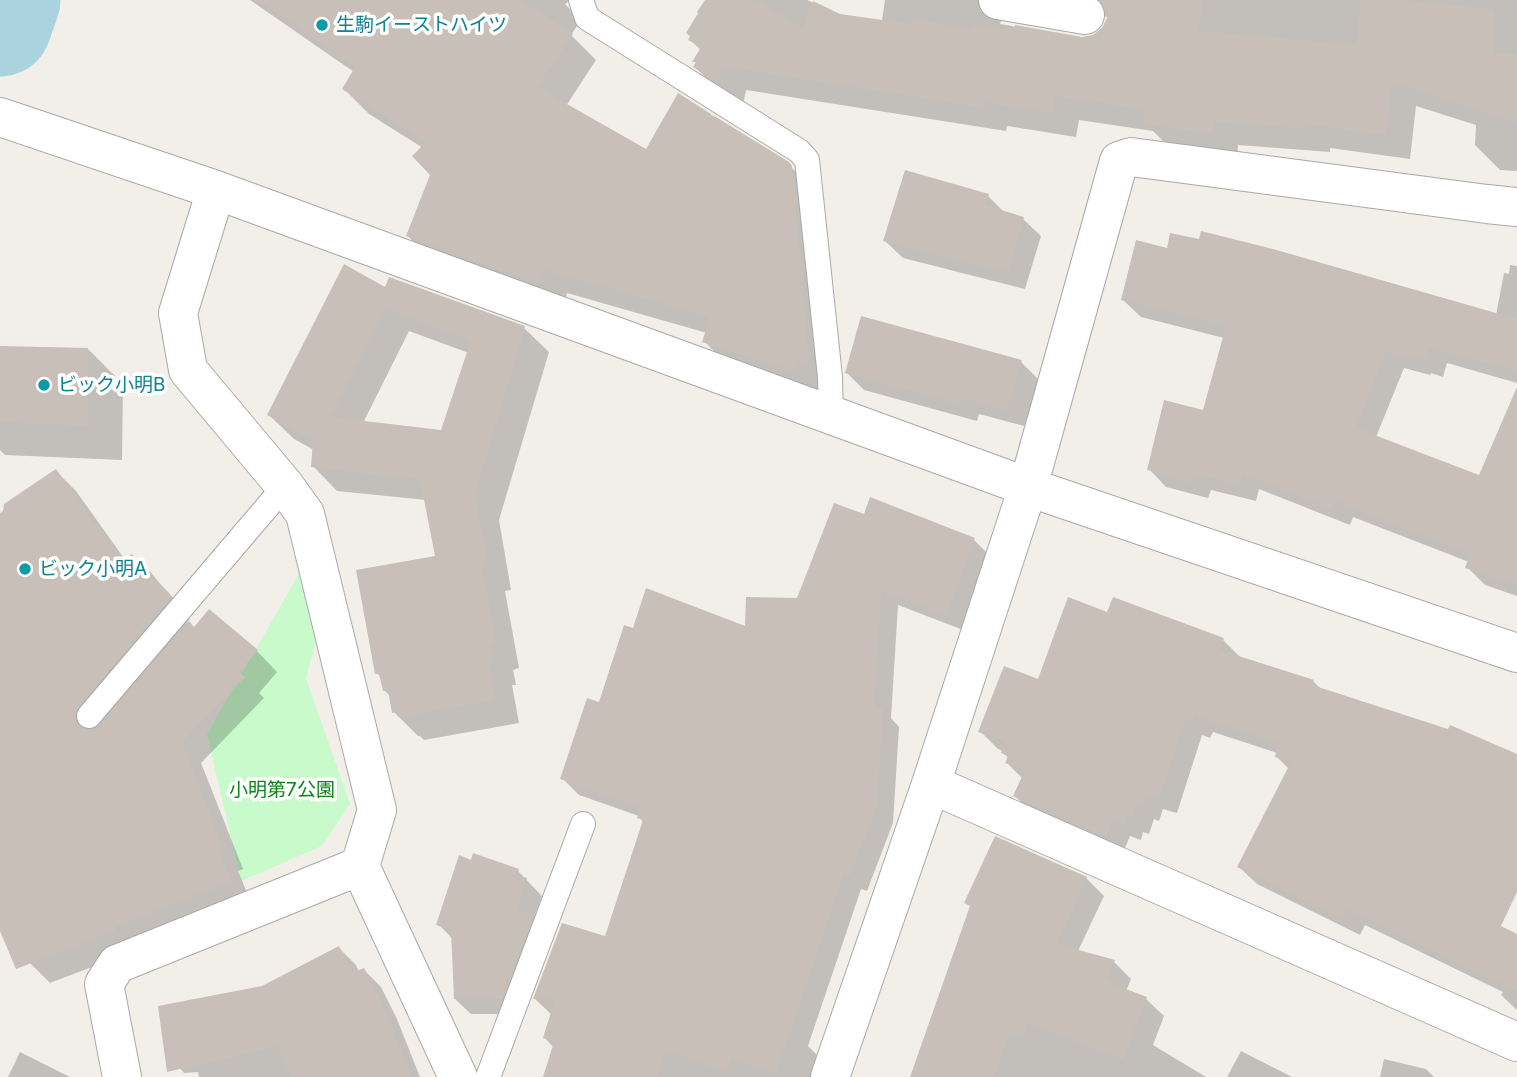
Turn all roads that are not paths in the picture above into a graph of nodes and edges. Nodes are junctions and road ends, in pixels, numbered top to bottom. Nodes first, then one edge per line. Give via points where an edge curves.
1 (581, 0) edge
2 (998, 0) edge
3 (1085, 15) dead end
4 (0, 117) edge
5 (216, 190) junction
6 (1517, 206) edge
7 (831, 416) junction
8 (285, 486) junction
9 (1028, 487) junction
10 (1517, 653) edge
11 (89, 716) dead end
12 (931, 784) junction
13 (583, 824) dead end
14 (360, 866) junction
15 (1517, 1042) edge
16 (122, 1077) edge
17 (458, 1077) edge
18 (488, 1077) edge
19 (830, 1077) edge

1 - 7 lane via 587,18 807,160
2 - 3 street
4 - 5 street
5 - 7 street
5 - 8 street via 178,313 188,370
6 - 9 street via 1130,157 1119,161
7 - 9 street
8 - 11 lane
8 - 14 street via 305,513 377,810
9 - 10 street
9 - 12 street
12 - 15 street
12 - 19 street
13 - 18 lane
14 - 16 street via 117,964 104,984
14 - 17 street

